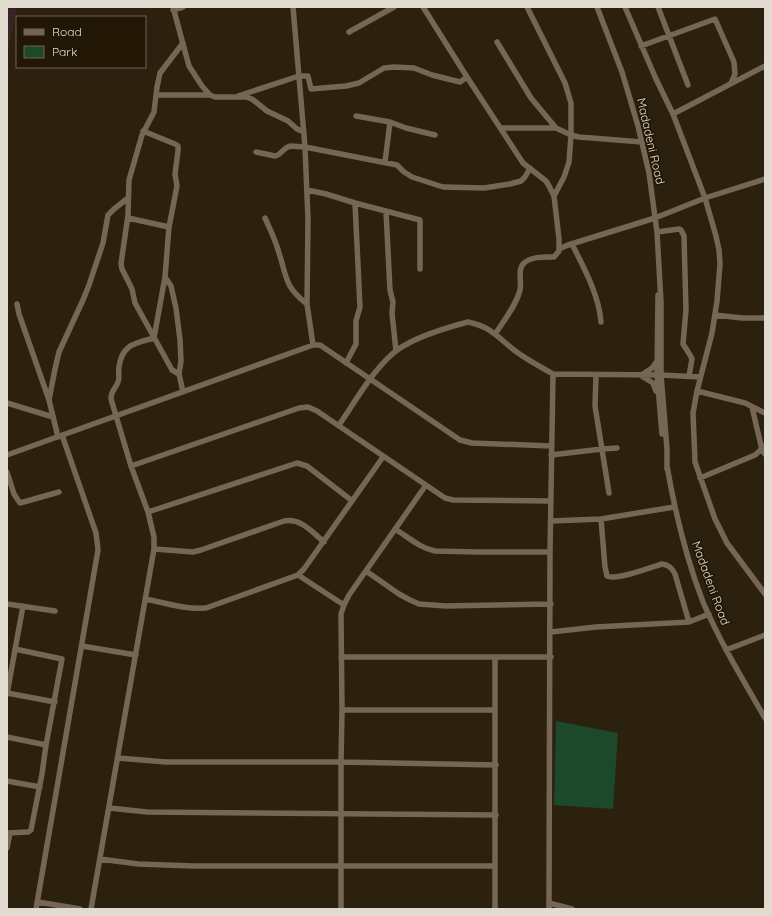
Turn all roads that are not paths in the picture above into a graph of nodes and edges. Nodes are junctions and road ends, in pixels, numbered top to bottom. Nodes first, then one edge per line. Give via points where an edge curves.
1 (183, 7) edge
2 (293, 7) edge
3 (394, 7) edge
4 (423, 7) edge
5 (526, 7) edge
6 (597, 7) edge
7 (625, 7) edge
8 (658, 7) edge
9 (173, 8) edge
10 (349, 32) dead end
11 (669, 34) junction
12 (497, 42) dead end
13 (183, 43) junction
14 (641, 46) junction
15 (765, 66) edge
16 (299, 76) junction
17 (467, 77) junction
18 (731, 84) junction
19 (688, 85) dead end
20 (156, 95) junction
21 (210, 95) junction
22 (238, 96) junction
23 (673, 114) junction
24 (356, 116) dead end
25 (390, 122) junction
26 (501, 128) junction
27 (556, 128) junction
28 (143, 130) junction
29 (304, 132) junction
30 (435, 135) dead end
31 (571, 135) junction
32 (642, 142) junction
33 (305, 147) junction
34 (256, 152) dead end
35 (385, 162) junction
36 (530, 168) junction
37 (765, 179) edge
38 (307, 190) junction
39 (554, 196) junction
40 (128, 198) junction
41 (705, 198) junction
42 (355, 203) junction
43 (386, 211) junction
44 (128, 218) junction
45 (265, 218) dead end
46 (655, 218) junction
47 (169, 227) junction
48 (657, 232) junction
49 (572, 244) junction
50 (559, 250) junction
51 (420, 269) dead end
52 (165, 278) junction
53 (659, 284) junction
54 (17, 304) dead end
55 (306, 304) junction
56 (715, 315) junction
57 (765, 318) edge
58 (601, 322) dead end
59 (496, 333) junction
60 (154, 338) junction
61 (313, 345) junction
62 (396, 351) junction
63 (657, 361) junction
64 (346, 363) junction
65 (178, 374) junction
66 (553, 374) junction
67 (596, 375) junction
68 (640, 375) junction
69 (659, 375) junction
70 (689, 376) junction
71 (700, 377) junction
72 (370, 378) junction
73 (697, 391) junction
74 (183, 392) junction
75 (658, 397) junction
76 (50, 400) junction
77 (7, 403) edge
78 (752, 407) junction
79 (765, 413) edge
80 (53, 416) junction
81 (116, 416) junction
82 (339, 426) junction
83 (60, 436) junction
84 (551, 446) junction
85 (617, 448) dead end
86 (602, 449) junction
87 (764, 450) edge
88 (7, 455) edge
89 (551, 455) junction
90 (383, 457) junction
91 (131, 466) junction
92 (667, 469) junction
93 (7, 472) edge
94 (700, 478) junction
95 (426, 485) junction
96 (60, 492) dead end
97 (609, 493) dead end
98 (351, 500) junction
99 (551, 501) junction
100 (674, 507) junction
101 (148, 512) junction
102 (601, 519) junction
103 (551, 521) junction
104 (396, 529) junction
105 (324, 542) junction
106 (154, 549) junction
107 (550, 552) junction
108 (366, 571) junction
109 (298, 575) junction
110 (765, 594) edge
111 (146, 599) junction
112 (7, 604) edge
113 (551, 604) junction
114 (344, 605) junction
115 (23, 606) junction
116 (55, 611) dead end
117 (709, 614) junction
118 (689, 622) junction
119 (551, 632) junction
120 (765, 635) edge
121 (82, 646) junction
122 (15, 649) junction
123 (726, 650) junction
124 (136, 655) junction
125 (341, 657) junction
126 (495, 657) junction
127 (551, 657) junction
128 (7, 693) edge
129 (55, 702) junction
130 (342, 710) junction
131 (494, 710) junction
132 (765, 718) edge
133 (7, 737) edge
134 (46, 744) junction
135 (118, 758) junction
136 (341, 762) junction
137 (496, 765) junction
138 (7, 781) edge
139 (40, 787) junction
140 (109, 808) junction
141 (341, 814) junction
142 (496, 815) junction
143 (8, 833) edge
144 (7, 848) edge
145 (100, 859) junction
146 (340, 866) junction
147 (495, 866) junction
148 (38, 902) junction
149 (549, 906) edge
150 (36, 909) edge
151 (80, 909) edge
152 (91, 909) edge
153 (342, 909) edge
154 (495, 909) edge
155 (572, 909) edge

1 - 9 street
2 - 16 street
3 - 10 street
4 - 17 street
5 - 31 street via 569,93
6 - 32 street, Madadeni Road via 622,72
7 - 14 street
8 - 11 street
9 - 13 street
11 - 14 street
11 - 18 street via 715,19 734,62 735,74
11 - 19 street
12 - 27 street via 531,98
13 - 20 street via 160,73
13 - 21 street via 192,74
14 - 23 street
15 - 18 street
16 - 17 street via 308,76 311,89 359,83 384,68 394,67 414,68 460,82
16 - 22 street
16 - 29 street
17 - 26 street
18 - 23 street
20 - 21 street
20 - 28 street via 153,115
21 - 22 street
22 - 29 street via 254,100 267,111
23 - 41 street
24 - 25 street
25 - 30 street
25 - 35 street
26 - 27 street
26 - 36 street via 523,163
27 - 31 street
28 - 40 street via 129,180
28 - 47 street via 175,144 178,148 175,174 177,186
29 - 33 street
31 - 32 street
31 - 39 street via 569,162
32 - 46 street, Madadeni Road
33 - 34 street via 290,146 275,156
33 - 35 street
33 - 38 street
35 - 36 street via 397,165 412,177 443,187 484,188 510,184 525,178
36 - 39 street via 546,181
37 - 41 street
38 - 42 street
38 - 55 street
39 - 50 street
40 - 44 street
40 - 76 street via 108,215 103,243 89,285 59,352
41 - 46 street
41 - 56 street via 719,250
42 - 43 street
42 - 64 street via 360,307 356,321 356,344
43 - 51 street via 420,220
43 - 62 street
44 - 47 street
44 - 60 street via 122,269 132,289 135,303
45 - 55 street via 280,254 287,281
46 - 48 street, Madadeni Road
46 - 49 street
47 - 52 street
48 - 53 street, Madadeni Road
48 - 70 street via 679,229 684,236 686,310 683,344 692,359
49 - 50 street
49 - 58 street via 595,296
50 - 59 street via 554,256 532,259 523,264 518,296
52 - 60 street
52 - 65 street via 171,286 177,316 181,362
53 - 63 street, Madadeni Road
53 - 69 street, Madadeni Road
54 - 76 street via 18,314
55 - 61 street
56 - 57 street
56 - 71 street
59 - 62 street via 468,322 418,339
59 - 66 street via 520,355
60 - 65 street via 172,370
60 - 81 street via 134,343 123,353 118,382 111,394
61 - 64 street via 320,345
61 - 74 street
62 - 72 street
63 - 68 street via 652,368
63 - 69 street, Madadeni Road
64 - 72 street
65 - 74 street
66 - 67 street
66 - 84 street
67 - 68 street
67 - 86 street via 595,406
68 - 69 street
68 - 75 street via 653,384
69 - 70 street
69 - 75 street, Madadeni Road
69 - 92 street, Madadeni Road
70 - 71 street
71 - 73 street
72 - 82 street
72 - 84 street via 460,440 472,443
73 - 78 street via 733,399
73 - 94 street via 693,413 693,438 695,462
74 - 81 street
75 - 92 street, Madadeni Road
76 - 80 street
77 - 80 street
78 - 79 street
78 - 87 street
80 - 83 street
81 - 83 street
81 - 91 street
82 - 90 street
82 - 91 street via 313,409 299,408
83 - 88 street
83 - 121 street via 98,542
84 - 89 street
85 - 86 street
86 - 89 street
86 - 97 street
87 - 94 street
89 - 99 street
90 - 95 street
90 - 98 street
91 - 101 street
92 - 100 street, Madadeni Road
93 - 96 street via 14,494 20,503
94 - 110 street via 727,543
95 - 99 street via 445,498 453,500
95 - 104 street
98 - 101 street via 307,466 296,463
98 - 105 street
99 - 103 street
100 - 102 street
100 - 117 street, Madadeni Road via 688,559
101 - 106 street via 154,536
102 - 103 street
102 - 118 street via 606,576 610,578 666,564 675,574
103 - 107 street
104 - 107 street via 419,545 436,551
104 - 108 street
105 - 106 street via 300,522 292,520 193,552
105 - 109 street
106 - 111 street
107 - 113 street
108 - 113 street via 399,594 419,604
108 - 114 street
109 - 111 street via 200,609
109 - 114 street
111 - 124 street
112 - 115 street
113 - 119 street
114 - 125 street via 341,614
115 - 116 street
115 - 122 street
117 - 118 street
117 - 123 street, Madadeni Road
118 - 119 street
119 - 127 street
120 - 123 street
121 - 124 street
121 - 148 street
122 - 128 street
122 - 129 street via 62,659
123 - 132 street, Madadeni Road
124 - 135 street
125 - 126 street
125 - 130 street
126 - 127 street
126 - 131 street
127 - 149 street
128 - 129 street
129 - 134 street
130 - 131 street
130 - 136 street
131 - 137 street
133 - 134 street
134 - 139 street
135 - 136 street via 166,762
135 - 140 street
136 - 137 street
136 - 141 street
137 - 142 street
138 - 139 street
139 - 143 street via 31,830
140 - 141 street via 147,812
140 - 145 street
141 - 142 street
141 - 146 street
142 - 147 street
143 - 144 street
145 - 146 street via 138,864
145 - 152 street
146 - 147 street
146 - 153 street
147 - 154 street
148 - 150 street
148 - 151 street
149 - 155 street

